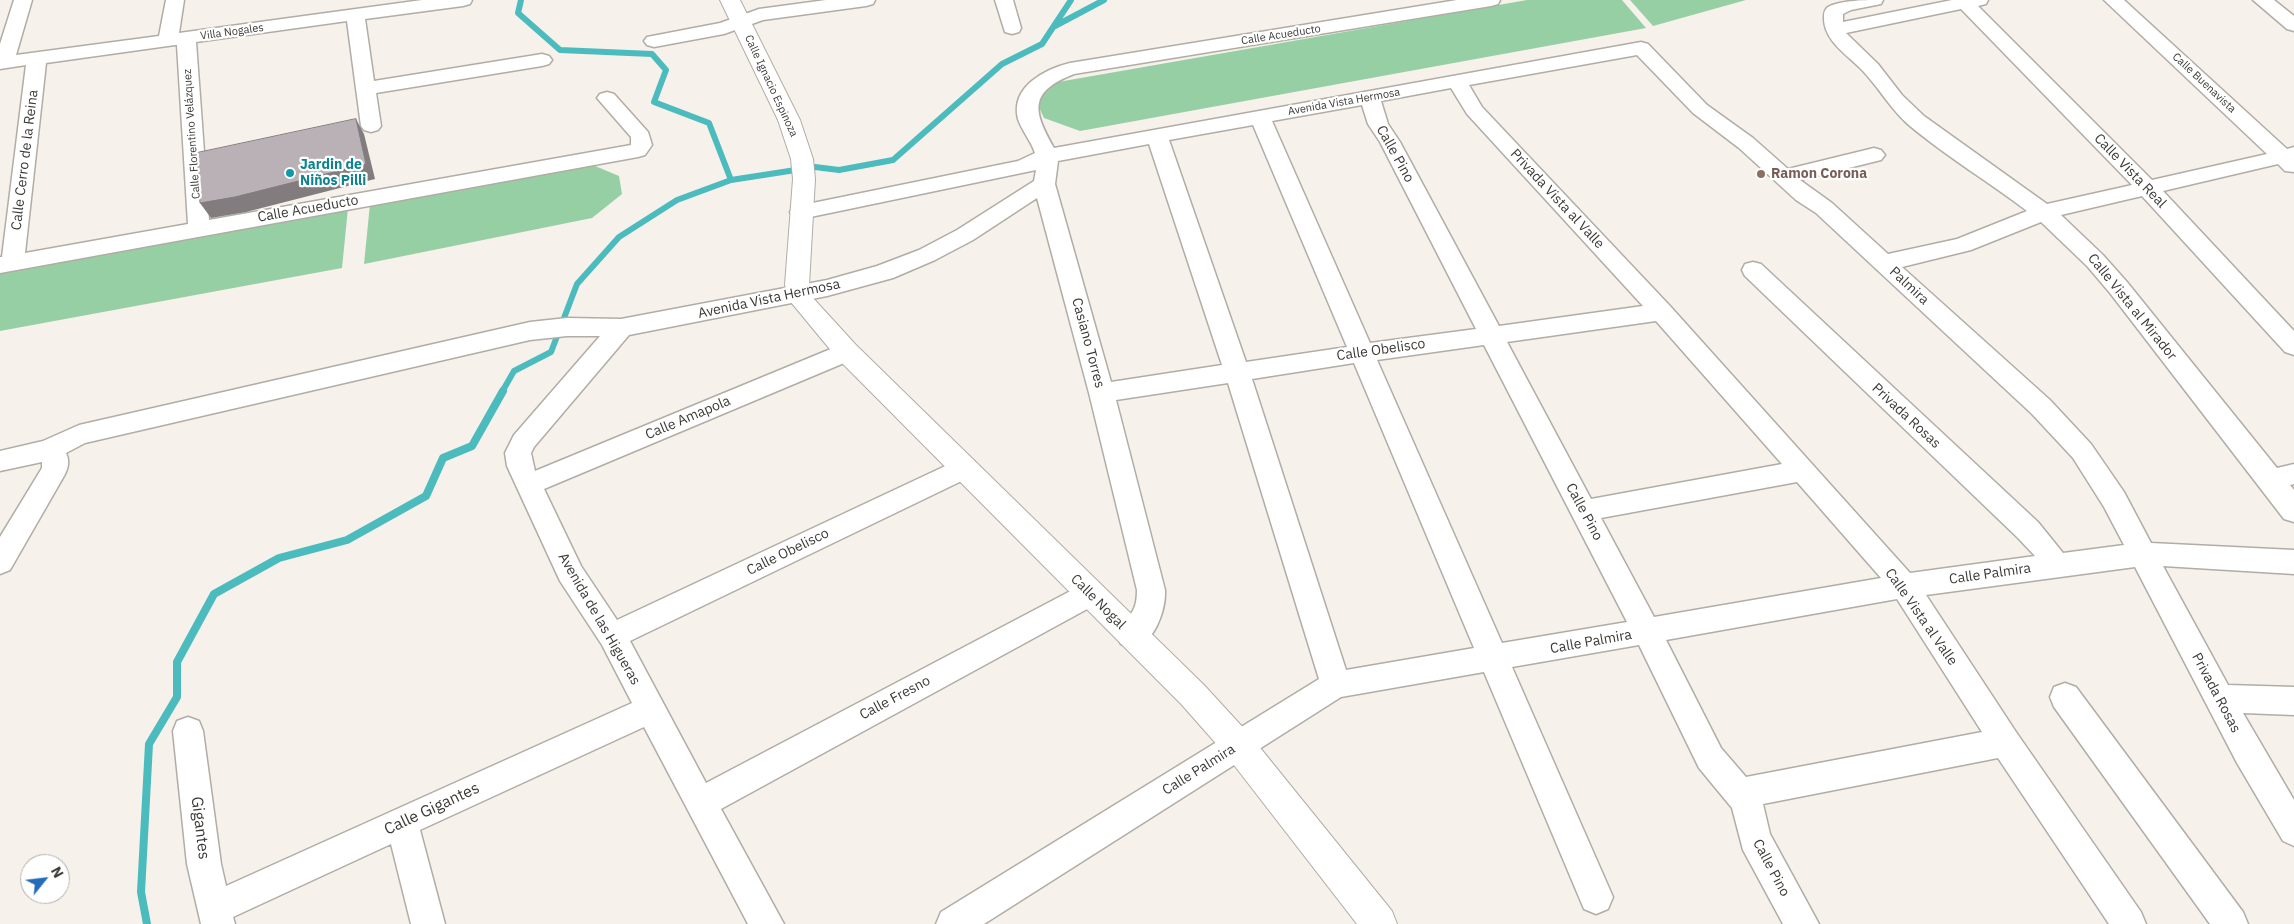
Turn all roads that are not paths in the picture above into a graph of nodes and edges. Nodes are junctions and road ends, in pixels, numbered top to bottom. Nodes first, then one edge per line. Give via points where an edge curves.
1 (23, 0) edge
2 (174, 0) edge
3 (463, 0) edge
4 (730, 0) edge
5 (866, 0) edge
6 (1004, 0) edge
7 (1491, 0) edge
8 (1874, 0) edge
9 (2113, 0) edge
10 (2262, 0) edge
11 (1968, 1) edge
12 (1390, 8) edge
13 (355, 15) junction
14 (740, 21) junction
15 (2294, 26) edge
16 (1012, 28) dead end
17 (1836, 29) junction
18 (177, 40) junction
19 (654, 41) dead end
20 (1641, 48) joint
21 (36, 58) junction
22 (542, 60) dead end
23 (2, 62) edge
24 (1457, 81) junction
25 (365, 89) junction
26 (607, 98) dead end
27 (1366, 98) junction
28 (1260, 117) junction
29 (371, 126) dead end
30 (1157, 136) junction
31 (1874, 155) dead end
32 (1047, 156) junction
33 (2290, 159) edge
34 (1783, 177) junction
35 (1044, 184) junction
36 (2146, 188) junction
37 (801, 212) junction
38 (2045, 212) junction
39 (199, 229) junction
40 (1884, 263) junction
41 (6, 264) edge
42 (1753, 270) dead end
43 (799, 295) junction
44 (1662, 312) junction
45 (621, 328) junction
46 (1492, 335) junction
47 (2294, 346) edge
48 (847, 352) junction
49 (1363, 353) junction
50 (1238, 372) junction
51 (1102, 393) junction
52 (49, 450) junction
53 (0, 461) edge
54 (965, 468) junction
55 (1802, 471) junction
56 (2283, 477) edge
57 (530, 484) junction
58 (1583, 511) junction
59 (2294, 511) edge
60 (2142, 554) junction
61 (0, 562) edge
62 (2294, 562) edge
63 (2056, 565) junction
64 (1904, 586) junction
65 (1090, 594) junction
66 (1647, 632) junction
67 (1131, 635) junction
68 (612, 636) junction
69 (1493, 658) junction
70 (1336, 685) junction
71 (2065, 697) dead end
72 (2218, 698) junction
73 (2294, 701) edge
74 (650, 709) junction
75 (188, 731) dead end
76 (2005, 742) junction
77 (1238, 745) junction
78 (1740, 793) junction
79 (700, 803) junction
80 (402, 823) junction
81 (2294, 830) edge
82 (1596, 897) dead end
83 (216, 916) edge
84 (428, 924) edge
85 (767, 924) edge
86 (953, 924) edge
87 (1378, 924) edge
88 (1802, 924) edge
89 (2129, 924) edge
90 (2231, 924) edge

1 - 23 street
2 - 18 street, Calle Florentino Velázquez
3 - 13 street, Villa Nogales
4 - 14 street, Calle Ignacio Espinoza
5 - 14 street via 759,15
6 - 16 street
7 - 12 street, Calle Acueducto
8 - 17 street via 1834,11
9 - 33 street, Calle Buenavista
10 - 15 street
11 - 17 street
11 - 36 street, Calle Vista Real
12 - 32 street, Calle Acueducto via 1070,69 1048,78 1027,100 1028,118
13 - 18 street, Villa Nogales
13 - 25 street
14 - 19 street via 724,28
14 - 37 street, Calle Ignacio Espinoza via 789,120 803,169
17 - 38 street, Calle Vista al Mirador via 1843,43 1873,70 1890,95 1914,118
18 - 21 street, Villa Nogales
18 - 39 street, Calle Florentino Velázquez
20 - 24 street, Avenida Vista Hermosa
20 - 34 street, Palmira via 1700,109 1746,142
21 - 23 street, Villa Nogales
21 - 41 street, Calle Cerro de la Reina
22 - 25 street
24 - 27 street, Avenida Vista Hermosa
24 - 44 street, Privada Vista al Valle via 1474,110
25 - 29 street
26 - 39 street, Calle Acueducto via 641,136 642,145 638,150
27 - 28 street, Avenida Vista Hermosa
27 - 46 street, Calle Pino
28 - 30 street, Avenida Vista Hermosa
28 - 49 street
30 - 32 street, Avenida Vista Hermosa
30 - 50 street
31 - 34 street
32 - 35 street, Casiano Torres
32 - 37 street, Avenida Vista Hermosa via 1024,167
33 - 36 street
34 - 40 street, Palmira via 1824,208
35 - 43 street, Avenida Vista Hermosa via 965,235 927,255 885,272
35 - 51 street, Casiano Torres
36 - 38 street
36 - 47 street, Calle Vista Real
37 - 43 street, Calle Ignacio Espinoza
38 - 40 street via 1963,245
38 - 56 street, Calle Vista al Mirador via 2110,276 2245,451
39 - 41 street, Calle Acueducto
40 - 60 street, Palmira via 2040,407 2082,451 2114,500
42 - 63 street, Privada Rosas via 2028,530
43 - 45 street, Avenida Vista Hermosa
43 - 48 street, Calle Nogal
44 - 46 street, Calle Obelisco
44 - 55 street, Calle Vista al Valle
45 - 52 street, Avenida Vista Hermosa via 562,327 521,333 79,435
45 - 57 street, Avenida de las Higueras via 520,448 520,466
46 - 49 street, Calle Obelisco
46 - 58 street, Calle Pino
48 - 54 street, Calle Nogal
48 - 57 street, Calle Amapola
49 - 50 street, Calle Obelisco
49 - 69 street
50 - 51 street, Calle Obelisco
50 - 70 street
51 - 67 street, Casiano Torres via 1151,590 1151,611 1142,626
52 - 53 street, Avenida Vista Hermosa
52 - 61 street via 55,458 55,469
54 - 65 street, Calle Nogal
54 - 68 street, Calle Obelisco
55 - 58 street
55 - 64 street, Calle Vista al Valle
56 - 59 street, Calle Vista al Mirador
57 - 68 street, Avenida de las Higueras via 570,573
58 - 66 street, Calle Pino
60 - 62 street, Calle Palmira
60 - 63 street, Calle Palmira
60 - 72 street, Privada Rosas
63 - 64 street, Calle Palmira
64 - 66 street, Calle Palmira
64 - 76 street, Calle Vista al Valle
65 - 67 street, Calle Nogal
65 - 79 street, Calle Fresno
66 - 69 street, Calle Palmira
66 - 78 street, Calle Pino via 1710,758
67 - 77 street, Calle Nogal via 1193,695
68 - 74 street, Avenida de las Higueras
69 - 70 street, Calle Palmira
69 - 82 street
70 - 77 street, Calle Palmira
71 - 90 street
72 - 73 street
72 - 81 street, Privada Rosas
74 - 79 street, Avenida de las Higueras
74 - 80 street, Calle Gigantes
75 - 83 street, Gigantes via 204,864
76 - 78 street
76 - 89 street, Calle Vista al Valle
77 - 86 street, Calle Palmira
77 - 87 street, Calle Nogal
78 - 88 street, Calle Pino via 1749,811 1756,839
79 - 85 street, Avenida de las Higueras
80 - 83 street, Calle Gigantes
80 - 84 street

